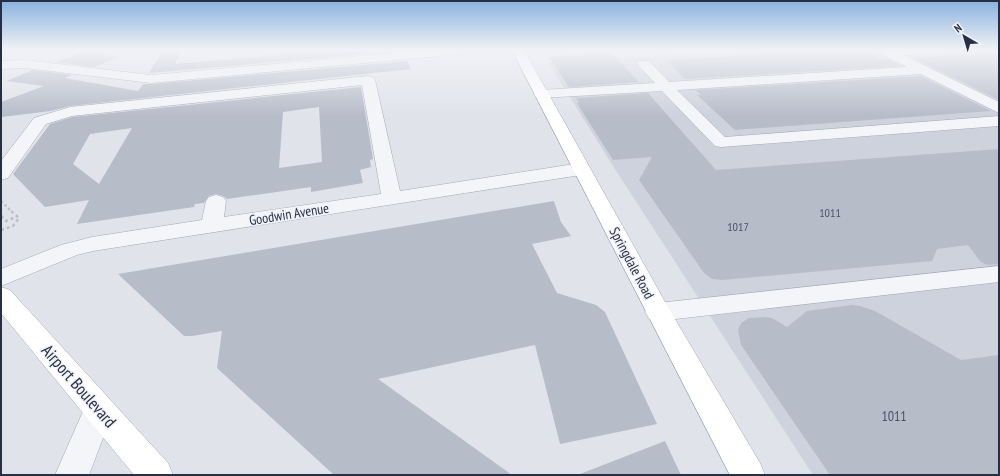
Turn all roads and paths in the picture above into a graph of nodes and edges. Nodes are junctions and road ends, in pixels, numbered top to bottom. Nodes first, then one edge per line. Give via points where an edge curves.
1 (94, 72) edge
2 (224, 72) edge
3 (530, 72) edge
4 (653, 72) edge
5 (887, 72) edge
6 (926, 72) edge
7 (667, 86) junction
8 (541, 94) junction
9 (999, 108) edge
10 (999, 121) edge
11 (581, 169) junction
12 (1, 174) edge
13 (392, 198) junction
14 (1, 200) edge
15 (216, 201) dead end
16 (1, 216) edge
17 (212, 226) junction
18 (1, 230) edge
19 (999, 274) edge
20 (3, 298) edge
21 (658, 312) junction
22 (99, 409) junction
23 (72, 475) edge
24 (156, 475) edge
25 (748, 475) edge

1 - 2 street via 151,79
3 - 8 main road, Springdale Road
4 - 7 street
5 - 7 street
6 - 9 street
7 - 8 street
7 - 10 street via 721,142
8 - 11 main road, Springdale Road
11 - 13 street, Goodwin Avenue
11 - 21 main road, Springdale Road
12 - 13 street via 40,121 70,112 226,98 368,80
13 - 17 street, Goodwin Avenue
14 - 16 path via 18,216 6,221
14 - 18 path via 19,218 13,226
15 - 17 street
17 - 20 street, Goodwin Avenue via 92,244 69,250
19 - 21 street
20 - 22 main road, Airport Boulevard
21 - 25 main road, Springdale Road
22 - 23 street
22 - 24 main road, Airport Boulevard

